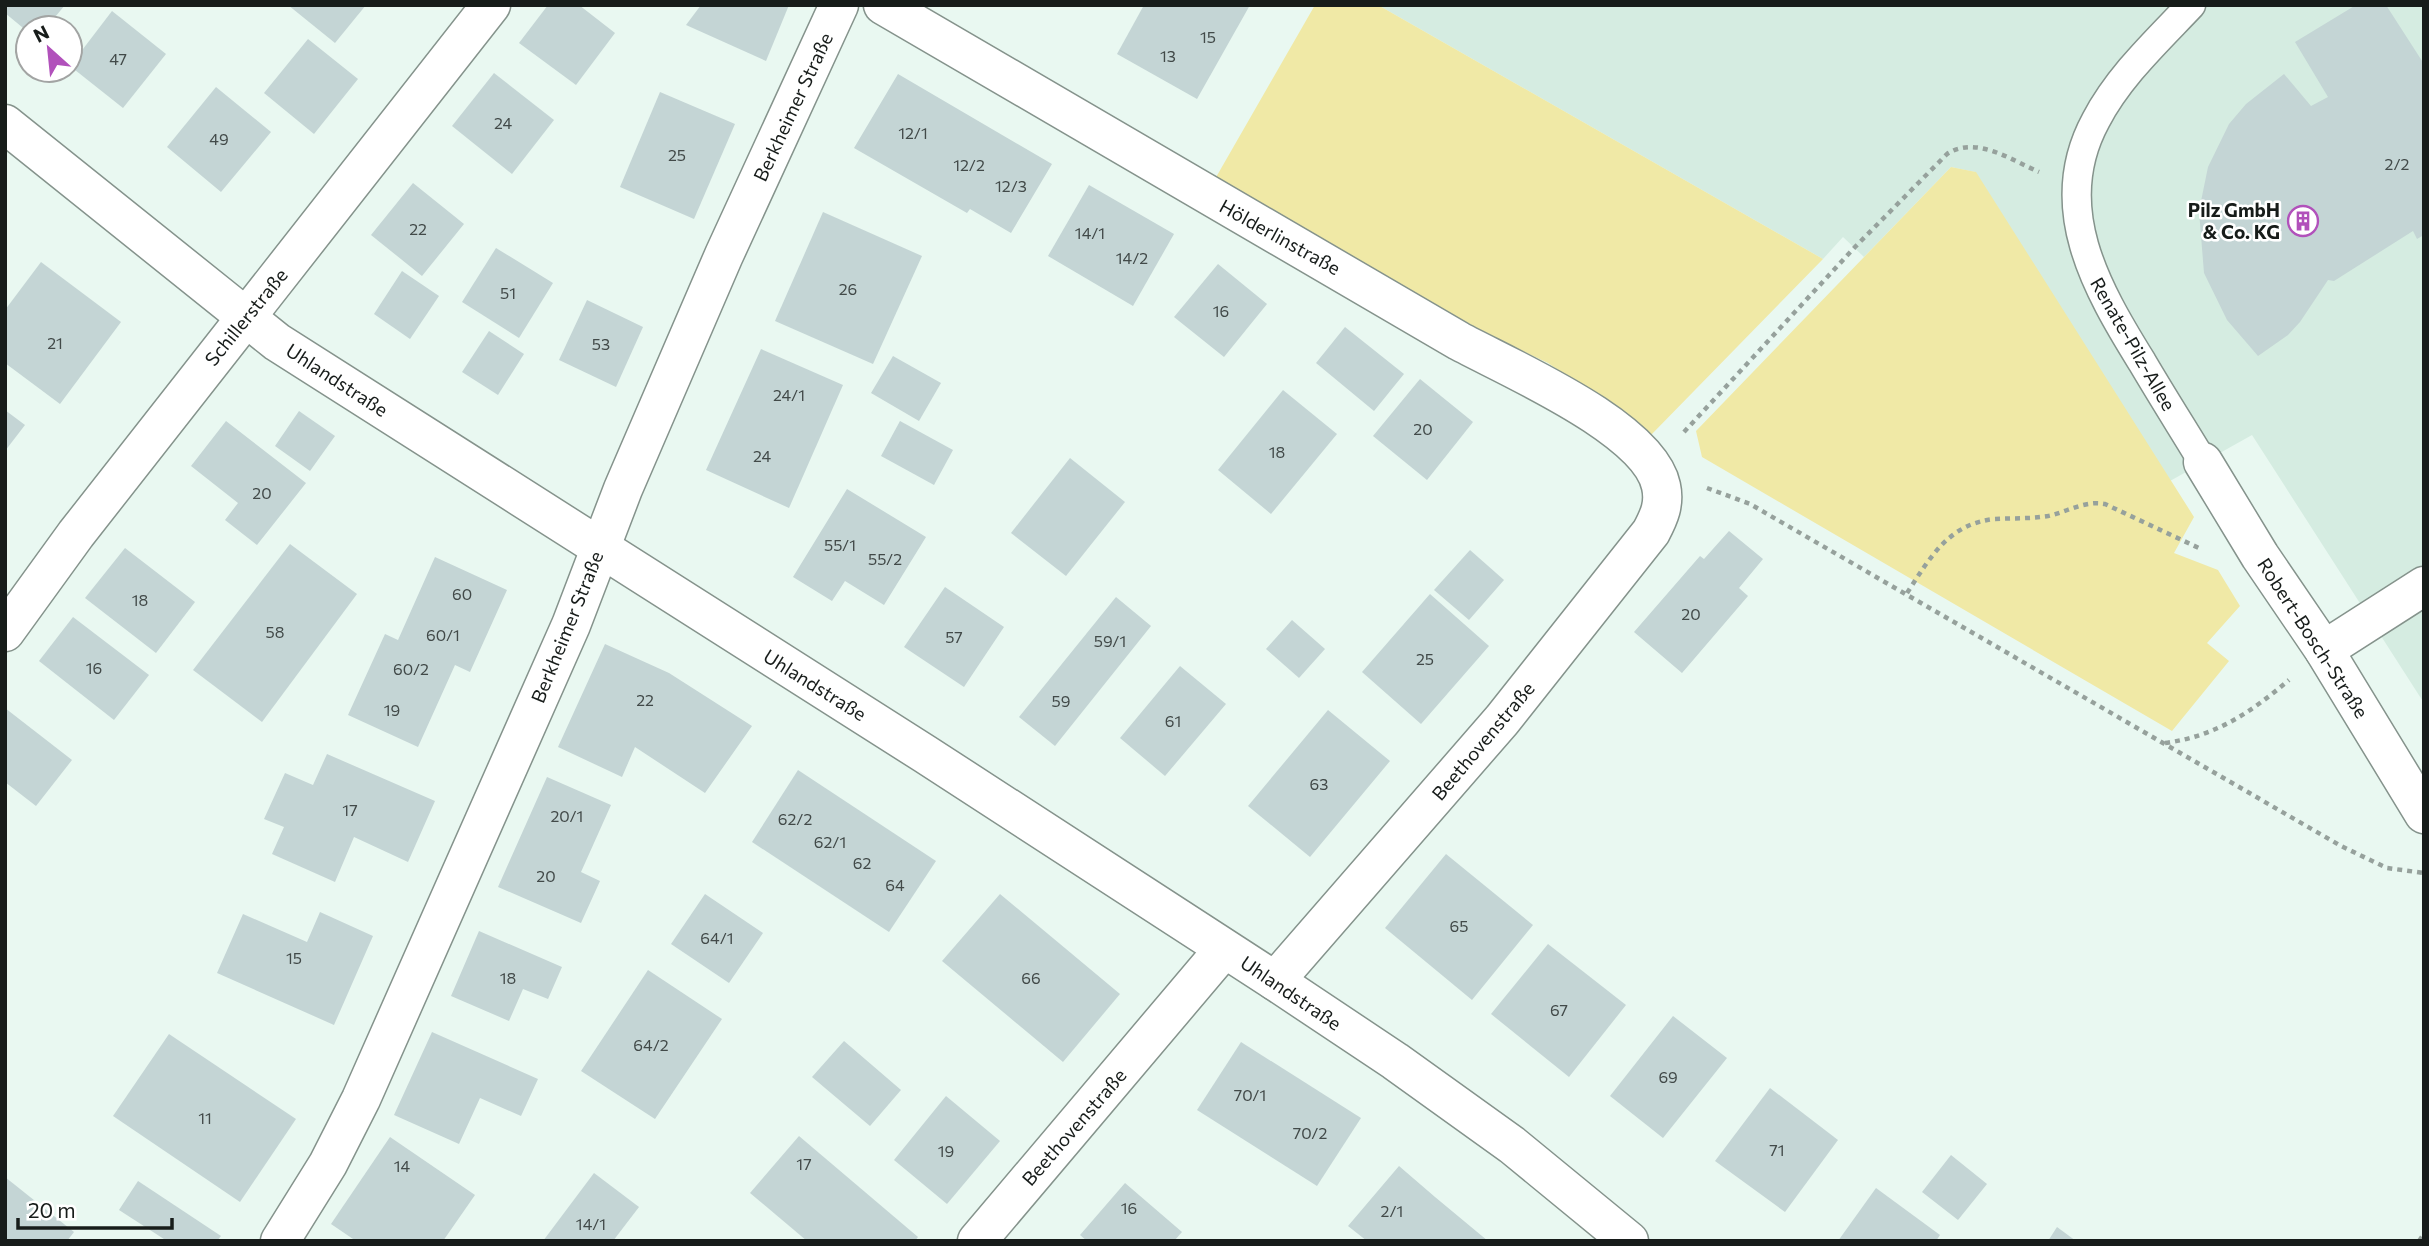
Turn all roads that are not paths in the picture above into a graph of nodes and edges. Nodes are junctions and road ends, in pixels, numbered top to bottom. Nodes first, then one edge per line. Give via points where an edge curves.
1 (491, 5) edge
2 (839, 5) edge
3 (883, 5) edge
4 (2191, 5) edge
5 (5, 124) edge
6 (244, 319) junction
7 (2203, 462) joint
8 (1656, 475) joint
9 (599, 550) junction
10 (2424, 586) edge
11 (5, 632) edge
12 (2324, 650) junction
13 (2424, 814) edge
14 (1224, 949) junction
15 (1275, 981) junction
16 (280, 1241) edge
17 (977, 1241) edge
18 (1629, 1241) edge

1 - 6 street, Schillerstraße
2 - 9 street, Berkheimer Straße via 724,255
3 - 8 street, Hölderlinstraße via 1460,341 1557,391 1613,428
4 - 7 lane, Renate-Pilz-Allee via 2106,103 2088,137 2077,189 2077,222 2096,281 2118,323
5 - 6 street, Uhlandstraße
6 - 9 street, Uhlandstraße
6 - 11 street, Schillerstraße
7 - 12 street, Robert-Bosch-Straße
8 - 15 street, Beethovenstraße via 1660,515 1632,557 1502,720
9 - 14 street, Uhlandstraße
9 - 16 street, Berkheimer Straße via 571,625 362,1099
10 - 12 street
12 - 13 street, Robert-Bosch-Straße
14 - 15 street, Uhlandstraße
14 - 17 street, Beethovenstraße
15 - 18 street, Uhlandstraße via 1511,1145

